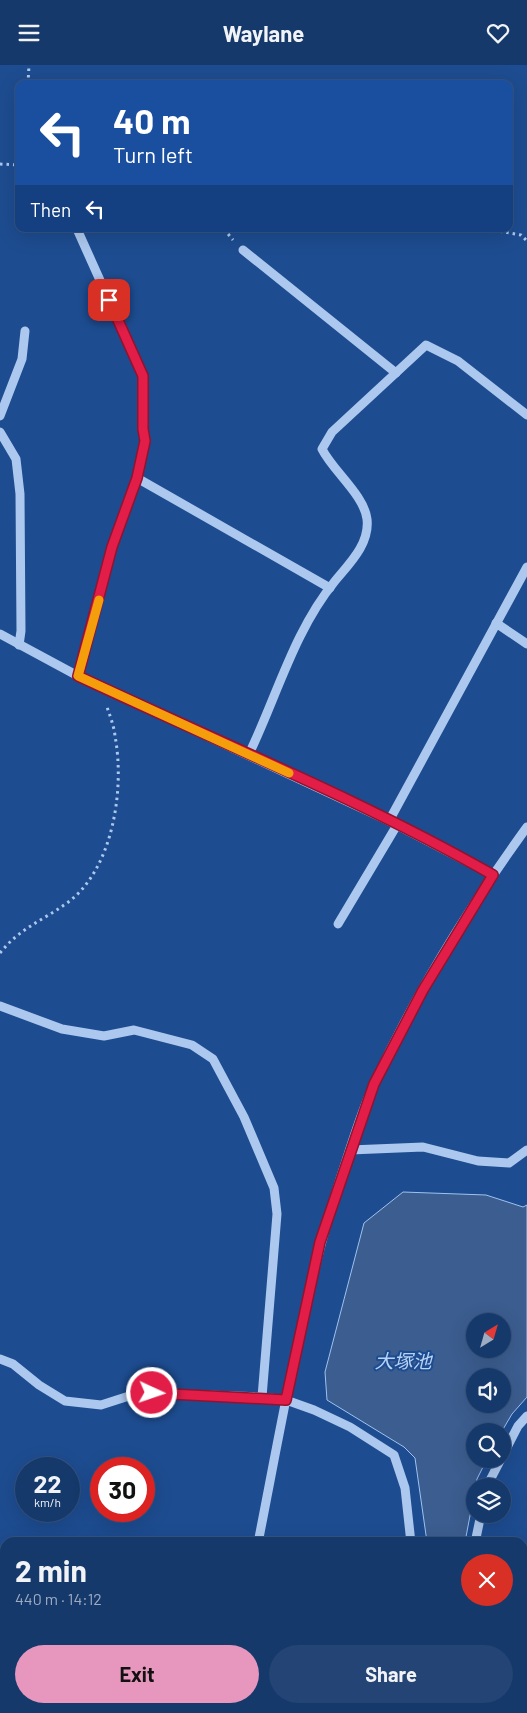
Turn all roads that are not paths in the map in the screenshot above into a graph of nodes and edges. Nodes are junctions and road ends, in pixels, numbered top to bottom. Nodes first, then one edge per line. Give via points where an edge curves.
1 (78, 232) edge
2 (243, 251) dead end
3 (25, 331) dead end
4 (396, 373) junction
5 (527, 415) edge
6 (0, 416) edge
7 (0, 431) edge
8 (137, 478) junction
9 (527, 567) edge
10 (330, 589) junction
11 (496, 623) junction
12 (0, 634) edge
13 (527, 644) edge
14 (19, 645) junction
15 (78, 676) junction
16 (249, 754) junction
17 (393, 823) junction
18 (527, 827) edge
19 (493, 875) junction
20 (338, 923) dead end
21 (0, 1006) edge
22 (350, 1150) junction
23 (527, 1150) edge
24 (0, 1359) edge
25 (262, 1397) junction
26 (286, 1400) junction
27 (527, 1416) edge
28 (511, 1440) edge
29 (479, 1523) edge
30 (259, 1537) edge
31 (410, 1537) edge
32 (476, 1537) edge

1 - 8 street via 143,376 145,441
2 - 4 street
3 - 6 street via 22,359
4 - 5 street via 426,345 458,361
4 - 10 street via 332,432 322,449 362,503 367,519 364,539 351,564
7 - 14 street via 16,459 20,494
8 - 10 street
8 - 15 street via 112,547
9 - 11 street
10 - 16 street via 307,621
11 - 13 street
11 - 17 street
12 - 14 street
14 - 15 street
15 - 16 street
16 - 17 street
17 - 19 street
17 - 20 street
18 - 19 street
19 - 22 street via 423,990 374,1084
21 - 25 street via 62,1029 104,1036 134,1030 192,1045 213,1059 244,1117 274,1188 277,1214
22 - 23 street via 423,1147 478,1161 509,1163
22 - 26 street via 320,1242
24 - 25 street via 13,1364 38,1385 65,1401 101,1405 152,1393
25 - 26 street
26 - 30 street
26 - 31 street via 350,1427 394,1455 406,1488
27 - 28 street
29 - 32 street

